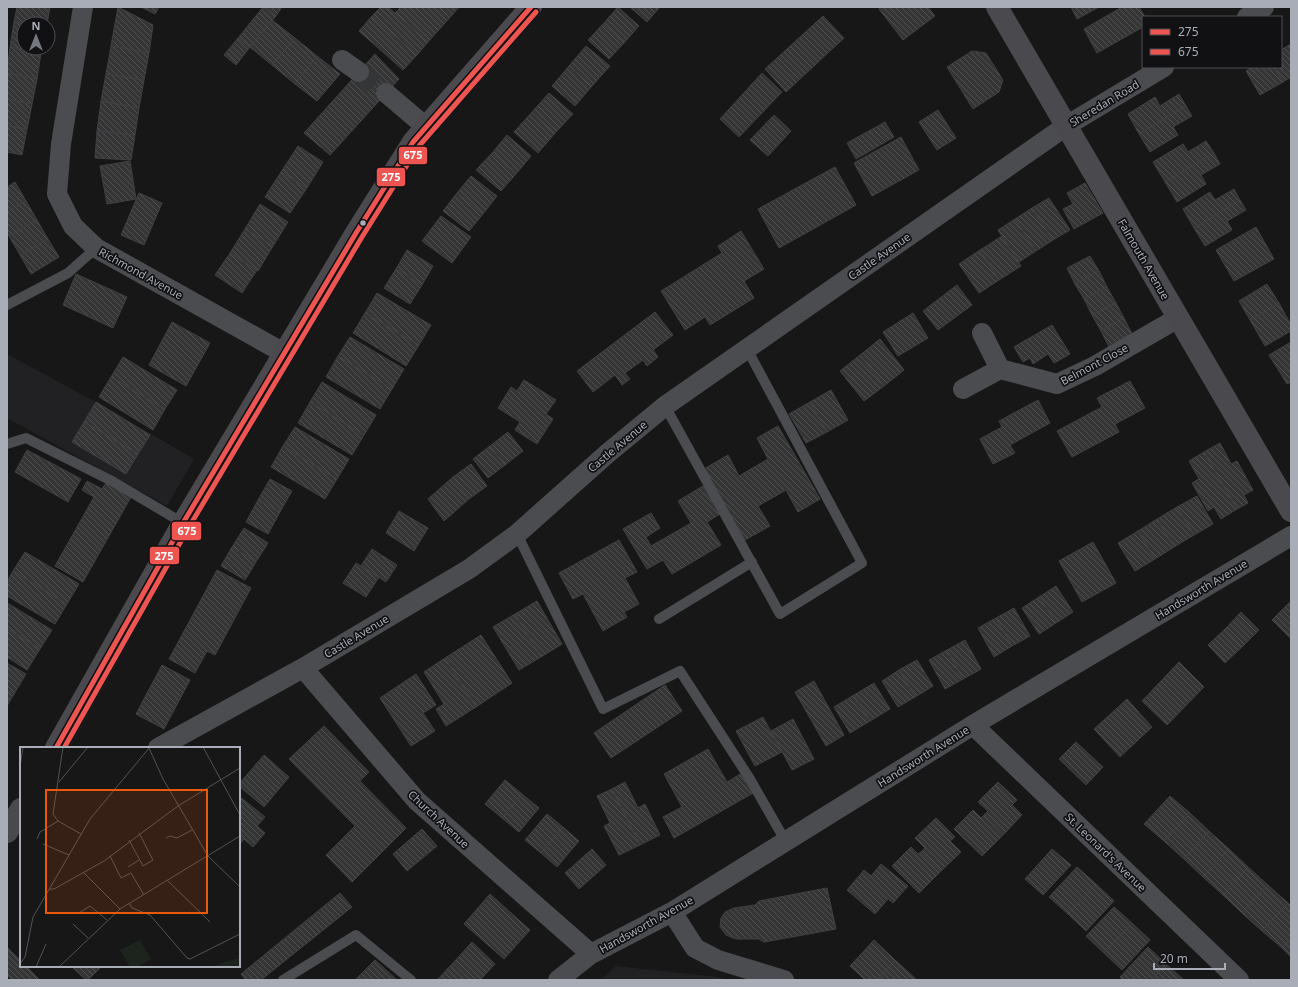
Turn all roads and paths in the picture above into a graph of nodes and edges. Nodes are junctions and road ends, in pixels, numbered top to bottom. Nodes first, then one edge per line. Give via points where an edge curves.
1 (83, 7) edge
2 (531, 7) edge
3 (997, 7) edge
4 (1264, 7) edge
5 (1249, 16) edge
6 (342, 60) dead end
7 (1162, 68) edge
8 (359, 72) tunnel mouth
9 (386, 94) tunnel mouth
10 (1066, 126) junction
11 (426, 127) junction
12 (96, 248) junction
13 (7, 305) edge
14 (1178, 318) junction
15 (982, 333) dead end
16 (746, 349) junction
17 (284, 352) junction
18 (1000, 369) junction
19 (963, 389) dead end
20 (665, 406) junction
21 (7, 444) edge
22 (1291, 511) edge
23 (183, 523) junction
24 (517, 534) junction
25 (1291, 536) edge
26 (752, 562) junction
27 (659, 619) dead end
28 (303, 668) junction
29 (973, 725) junction
30 (57, 747) edge
31 (160, 747) edge
32 (20, 811) edge
33 (7, 832) edge
34 (786, 842) junction
35 (672, 912) junction
36 (591, 954) junction
37 (283, 980) edge
38 (411, 980) edge
39 (558, 980) edge
40 (784, 980) edge
41 (1239, 980) edge

1 - 12 street, Richmond Avenue via 61,144 57,194 73,226
2 - 11 street
3 - 10 street, Falmouth Avenue
4 - 5 street
6 - 8 street
7 - 10 street, Sheredan Road
9 - 11 street
10 - 14 street, Falmouth Avenue
10 - 16 street, Castle Avenue
11 - 17 street via 413,142 376,200
12 - 13 lane via 68,273
12 - 17 street, Richmond Avenue
14 - 18 street, Belmont Close via 1095,366 1057,384
14 - 22 street, Falmouth Avenue
15 - 18 street
16 - 20 street, Castle Avenue
16 - 26 lane via 862,564 780,614
17 - 23 street
18 - 19 street
20 - 24 street, Castle Avenue
20 - 26 lane
21 - 23 lane via 26,438 112,481
23 - 30 street
24 - 28 street, Castle Avenue via 469,569
24 - 34 lane via 603,709 680,671 750,779
25 - 29 street, Handsworth Avenue
26 - 27 lane
28 - 31 street, Castle Avenue
28 - 36 street, Church Avenue via 417,801
29 - 34 street, Handsworth Avenue
29 - 41 street, St. Leonard's Avenue
32 - 33 street
34 - 35 street, Handsworth Avenue
35 - 36 street, Handsworth Avenue
35 - 40 street via 695,948 718,960
36 - 39 street, Handsworth Avenue
37 - 38 lane via 356,935

